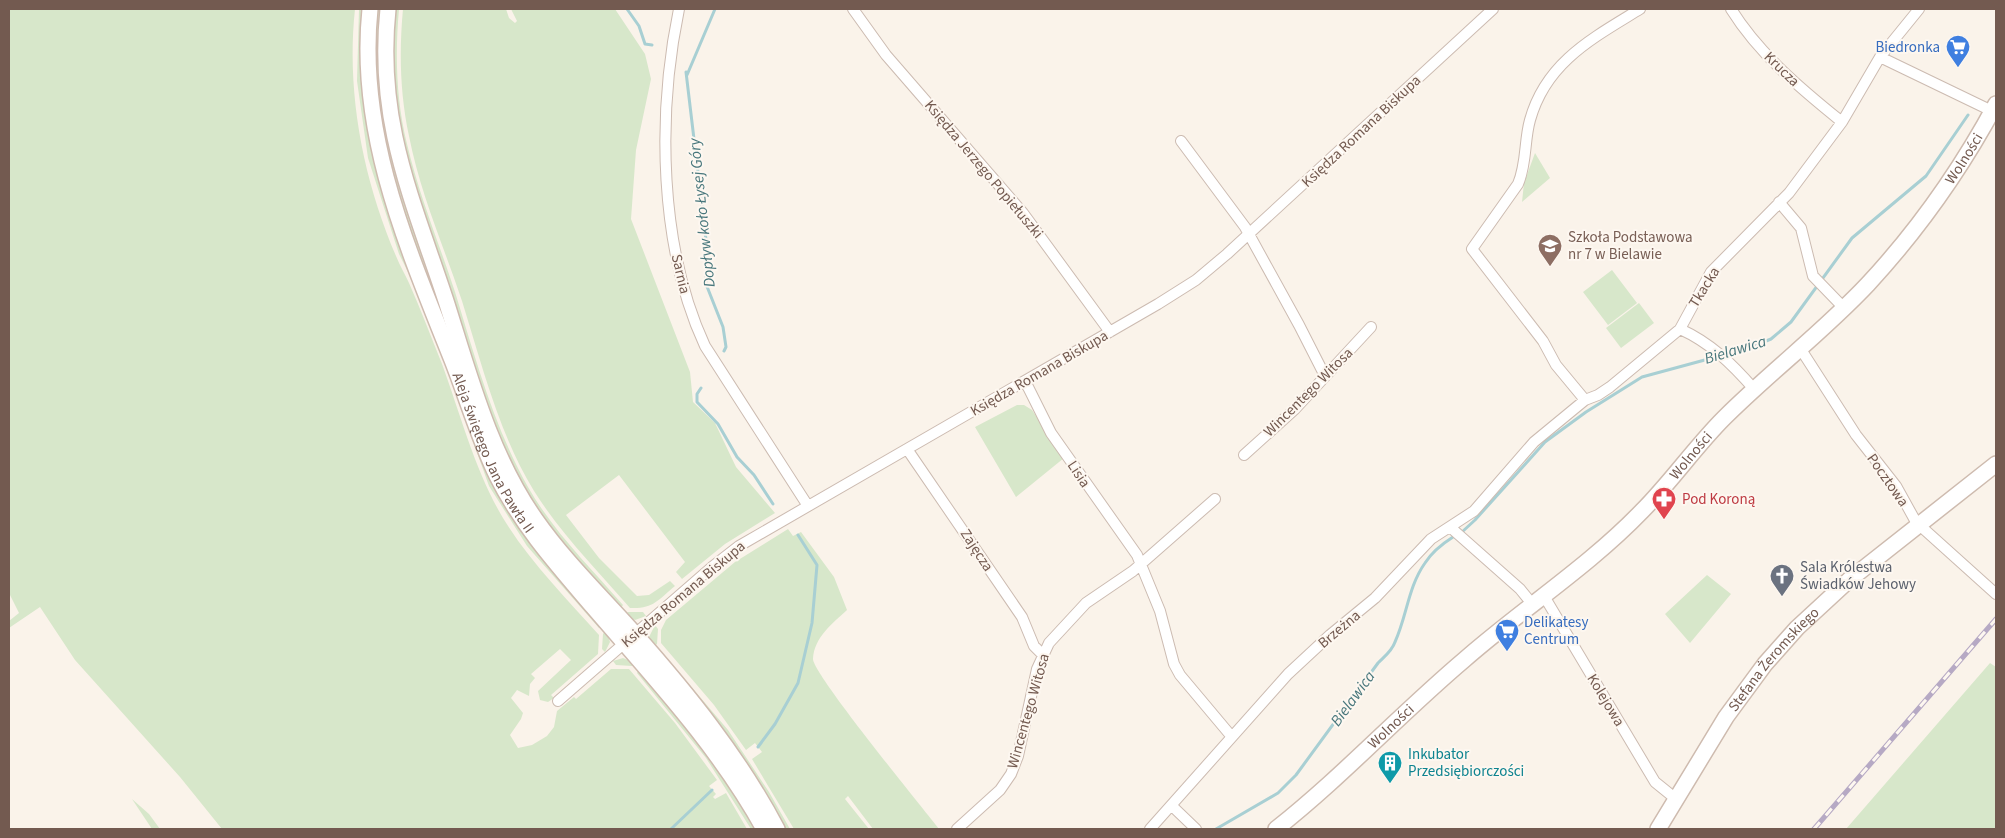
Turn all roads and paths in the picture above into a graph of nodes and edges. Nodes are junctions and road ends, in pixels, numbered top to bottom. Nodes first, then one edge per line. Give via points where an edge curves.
1 (370, 9) edge
2 (388, 9) edge
3 (679, 9) edge
4 (854, 9) edge
5 (1493, 9) edge
6 (1640, 9) edge
7 (1731, 9) edge
8 (1919, 9) edge
9 (1880, 57) junction
10 (1994, 107) edge
11 (1842, 122) junction
12 (1181, 142) dead end
13 (1779, 202) junction
14 (1249, 234) junction
15 (1844, 308) junction
16 (1371, 327) dead end
17 (1680, 329) junction
18 (1110, 332) junction
19 (1800, 348) junction
20 (1325, 376) junction
21 (1025, 381) junction
22 (1754, 389) junction
23 (1586, 400) junction
24 (907, 449) junction
25 (1244, 455) dead end
26 (1996, 464) edge
27 (1215, 499) dead end
28 (808, 506) junction
29 (1919, 525) junction
30 (1450, 526) junction
31 (1140, 564) junction
32 (1996, 594) edge
33 (1538, 601) junction
34 (630, 639) junction
35 (1042, 654) junction
36 (558, 701) dead end
37 (1232, 737) junction
38 (1676, 799) junction
39 (1172, 806) junction
40 (764, 829) edge
41 (777, 829) edge
42 (958, 829) edge
43 (1150, 829) edge
44 (1196, 829) edge
45 (1276, 829) edge
46 (1658, 829) edge

1 - 34 main road, Aleja świętego Jana Pawła II via 368,83 381,163 412,257 486,451 503,488 531,533
2 - 34 main road, Aleja świętego Jana Pawła II via 386,87 398,158 492,436 507,471 535,519
3 - 28 street, Sarnia via 671,59 666,159 675,256 680,276 705,346
4 - 18 street, Księdza Jerzego Popiełuszki via 886,54 1023,213
5 - 14 street, Księdza Romana Biskupa
6 - 23 street via 1582,45 1546,84 1529,121 1523,172 1518,184 1472,249 1543,341 1556,365
7 - 11 street, Krucza via 1775,63
8 - 9 street, Tkacka
9 - 10 street
9 - 11 street, Tkacka
10 - 15 main road, Wolności via 1965,158 1926,215 1890,260
11 - 13 street, Tkacka
12 - 14 street
13 - 15 street via 1801,228 1813,276
13 - 17 street, Tkacka via 1711,272
14 - 18 street, Księdza Romana Biskupa via 1190,283
14 - 20 street
15 - 19 main road, Wolności
16 - 20 street, Wincentego Witosa
17 - 22 street via 1728,359
17 - 23 street, Tkacka via 1610,387
18 - 21 street, Księdza Romana Biskupa
19 - 22 main road, Wolności
19 - 29 street, Pocztowa via 1856,435 1896,486
20 - 25 street, Wincentego Witosa via 1295,409
21 - 24 street, Księdza Romana Biskupa
21 - 31 street, Lisia via 1051,433
22 - 33 main road, Wolności via 1720,422 1642,511
23 - 30 street, Tkacka via 1534,442 1474,511
24 - 28 street, Księdza Romana Biskupa
24 - 35 street, Zajęcza via 1022,617 1034,646
26 - 29 main road, Stefana Żeromskiego
27 - 31 street, Wincentego Witosa
28 - 34 street, Księdza Romana Biskupa via 722,559
29 - 32 street, Pocztowa
29 - 38 main road, Stefana Żeromskiego via 1839,588 1787,638 1726,717
30 - 33 street, Kolejowa via 1520,589
30 - 37 street, Brzeżna via 1431,538 1375,598 1288,674
31 - 35 street, Wincentego Witosa via 1086,603
31 - 37 street via 1160,611 1174,664
33 - 38 street, Kolejowa via 1655,782
33 - 45 main road, Wolności via 1460,663 1348,768
34 - 36 street, Księdza Romana Biskupa
34 - 40 main road, Aleja świętego Jana Pawła II via 709,742
34 - 41 main road, Aleja świętego Jana Pawła II via 725,745
35 - 42 street, Wincentego Witosa via 1011,774 1000,790
37 - 39 street, Brzeżna
38 - 46 main road, Stefana Żeromskiego
39 - 43 street, Brzeżna
39 - 44 street

